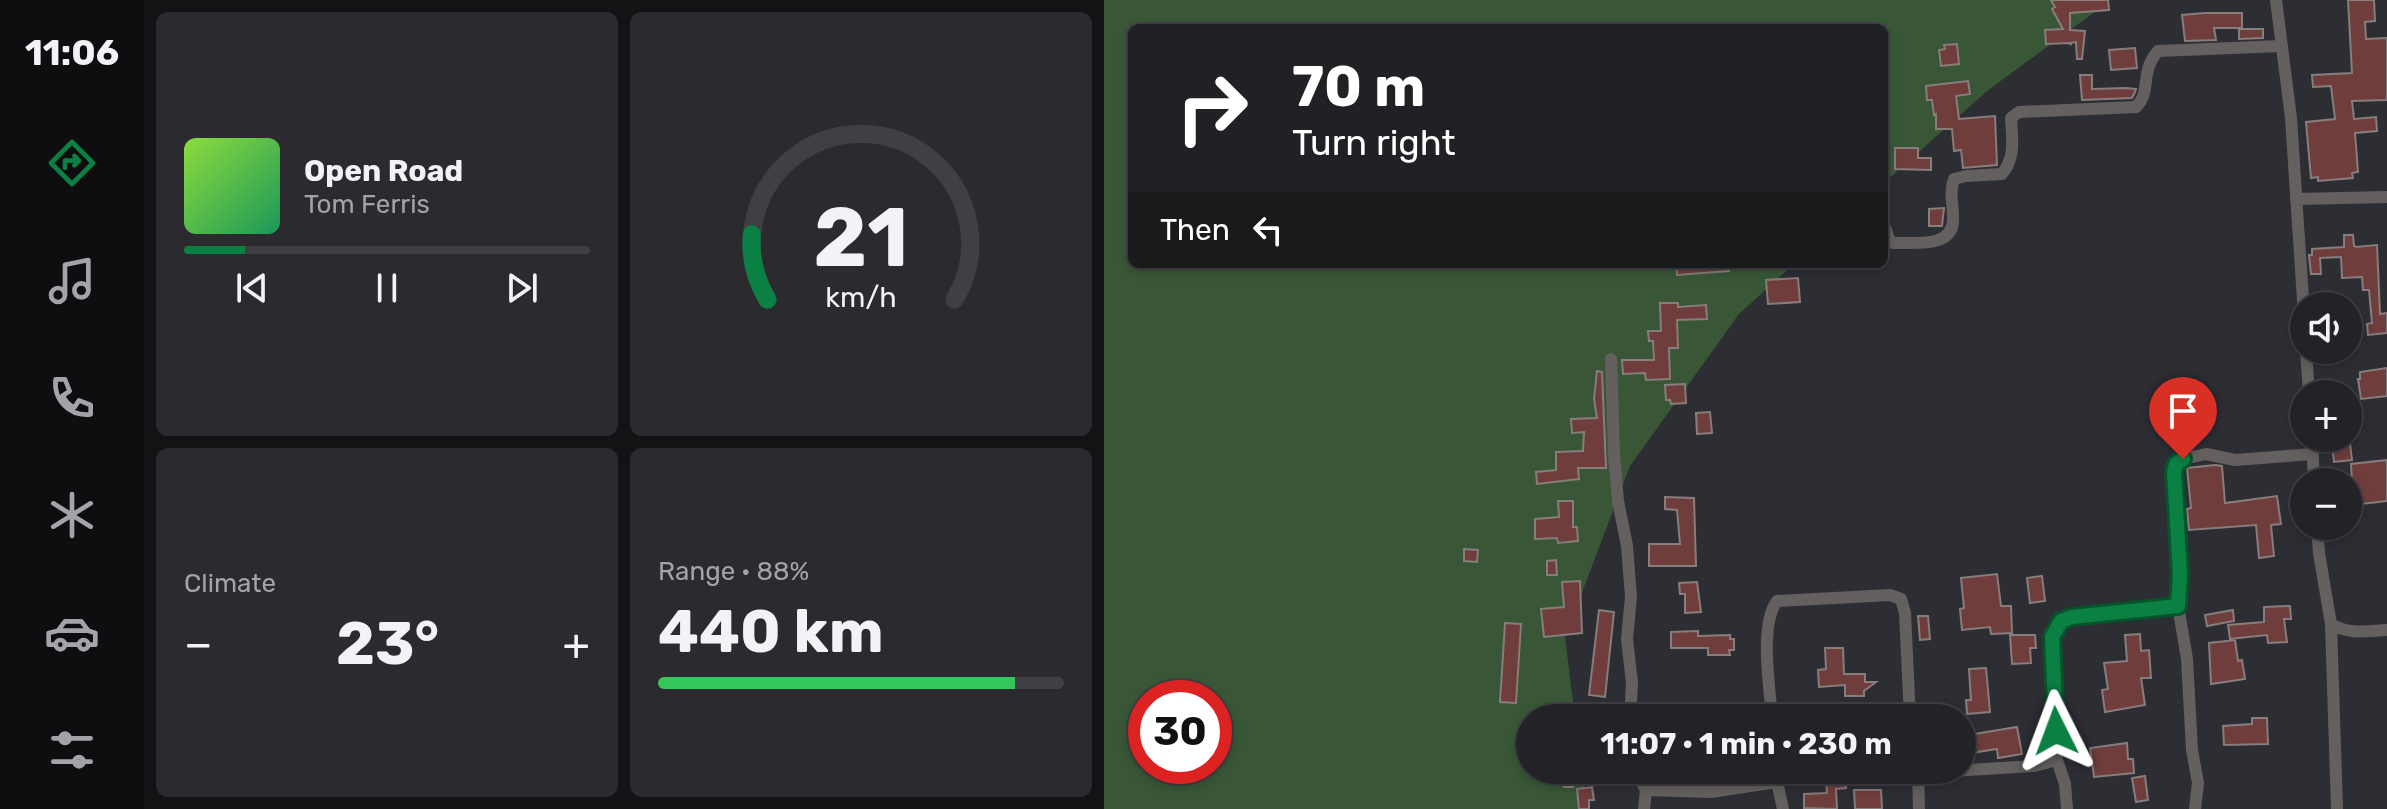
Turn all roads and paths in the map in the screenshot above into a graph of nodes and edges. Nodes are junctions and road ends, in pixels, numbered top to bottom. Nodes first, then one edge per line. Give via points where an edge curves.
1 (2276, 0) edge
2 (2281, 46) junction
3 (2387, 197) edge
4 (2296, 199) junction
5 (1888, 236) edge
6 (2302, 292) edge
7 (1611, 359) dead end
8 (2313, 454) joint
9 (2314, 468) edge
10 (2318, 540) edge
11 (2178, 606) junction
12 (2331, 624) junction
13 (2387, 630) edge
14 (1631, 704) edge
15 (1771, 704) edge
16 (1909, 704) edge
17 (2056, 757) junction
18 (1976, 770) edge
19 (1643, 784) edge
20 (1744, 784) edge
21 (1778, 784) edge
22 (1918, 784) edge
23 (1646, 790) junction
24 (1644, 809) edge
25 (1783, 809) edge
26 (1919, 809) edge
27 (2067, 809) edge
28 (2195, 809) edge
29 (2337, 809) edge

1 - 2 street
2 - 4 street
2 - 5 street via 2158,51 2149,61 2143,98 2136,107 2019,112 2011,118 2012,154 2002,174 1954,179 1949,234 1941,241 1893,243
3 - 4 street
4 - 6 street
7 - 14 street via 1617,485 1631,597
8 - 9 street
8 - 11 street via 2235,460 2206,454 2176,464
10 - 12 street
11 - 17 street via 2061,621 2052,637
11 - 28 street via 2198,783
12 - 13 street via 2357,632
12 - 29 street
15 - 16 street via 1768,629 1777,601 1890,595 1901,599 1905,613
17 - 18 street via 2035,766
17 - 27 street
19 - 23 street
20 - 23 street via 1711,792
21 - 25 street
22 - 26 street
23 - 24 street

